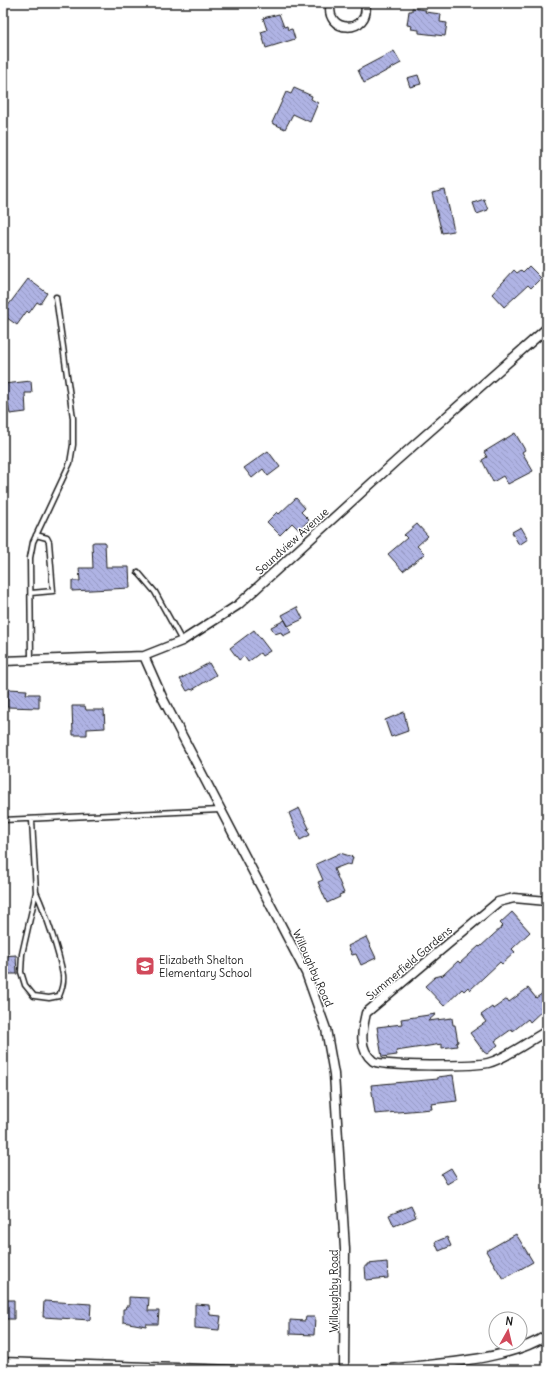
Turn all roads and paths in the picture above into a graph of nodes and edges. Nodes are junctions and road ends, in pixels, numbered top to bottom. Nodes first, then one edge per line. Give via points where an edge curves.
1 (330, 3) edge
2 (365, 3) edge
3 (56, 297) dead end
4 (547, 328) edge
5 (36, 535) junction
6 (138, 572) dead end
7 (31, 593) junction
8 (182, 641) junction
9 (144, 656) junction
10 (31, 660) junction
11 (3, 661) edge
12 (221, 810) junction
13 (3, 820) edge
14 (32, 820) junction
15 (36, 892) junction
16 (547, 901) edge
17 (547, 1031) edge
18 (547, 1335) edge
19 (3, 1362) edge
20 (234, 1370) edge
21 (344, 1370) edge
22 (379, 1370) edge

1 - 2 street via 332,18 340,26 348,27 362,20 366,12
3 - 5 lane via 73,418 73,445 70,463
4 - 8 street, Soundview Avenue via 238,605
5 - 7 lane via 30,558
5 - 7 lane via 46,538 49,542 53,592
6 - 8 lane via 155,592
7 - 10 lane
8 - 9 street, Soundview Avenue
9 - 10 street, Soundview Avenue
9 - 12 street, Willoughby Road via 163,699
10 - 11 street, Soundview Avenue
12 - 14 lane
12 - 21 street, Willoughby Road via 306,973 326,1029 334,1074 345,1249
13 - 14 lane
14 - 15 lane
15 - 15 lane via 20,972 25,985 34,996 49,998 59,996 63,976
16 - 17 street, Summerfield Gardens via 514,898 498,902 366,1013 362,1028 363,1050 374,1062 395,1066 488,1063
18 - 22 street via 535,1343 491,1356
19 - 20 street

